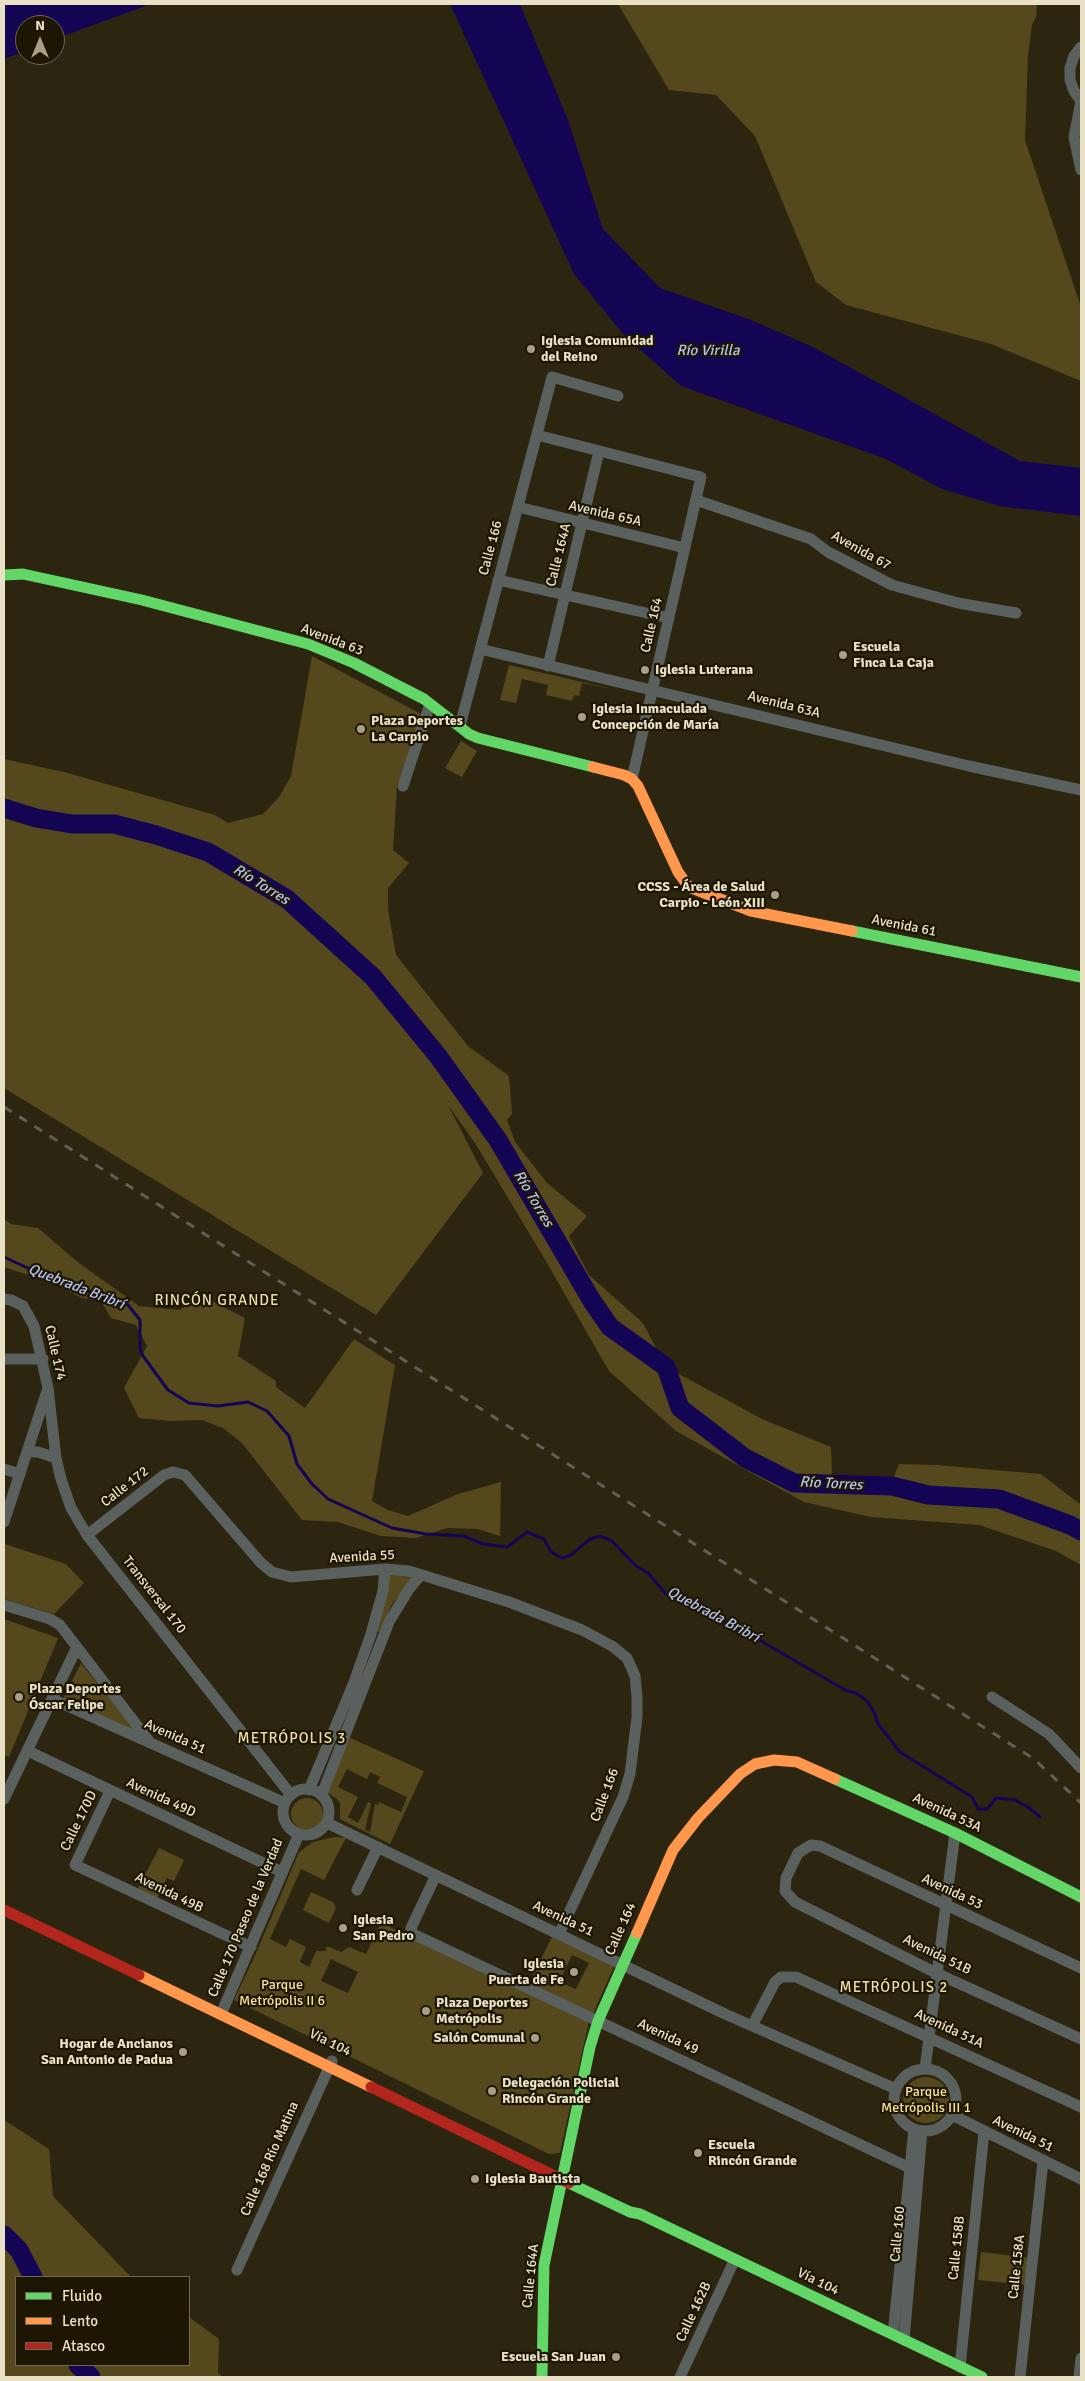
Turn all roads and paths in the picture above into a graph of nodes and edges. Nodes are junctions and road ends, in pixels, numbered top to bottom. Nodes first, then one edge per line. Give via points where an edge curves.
1 (1081, 47) edge
2 (1081, 101) edge
3 (1081, 170) edge
4 (618, 396) dead end
5 (537, 435) junction
6 (600, 452) junction
7 (696, 500) junction
8 (518, 507) junction
9 (582, 524) junction
10 (685, 548) junction
11 (4, 575) edge
12 (498, 580) junction
13 (565, 596) junction
14 (1016, 613) dead end
15 (669, 618) junction
16 (480, 649) junction
17 (548, 666) junction
18 (652, 691) junction
19 (430, 704) junction
20 (460, 726) junction
21 (632, 779) junction
22 (403, 786) dead end
23 (1081, 790) edge
24 (1081, 978) edge
25 (4, 1299) edge
26 (4, 1358) edge
27 (43, 1359) junction
28 (48, 1388) junction
29 (26, 1452) junction
30 (56, 1458) junction
31 (4, 1469) edge
32 (20, 1474) junction
33 (185, 1475) joint
34 (4, 1522) edge
35 (87, 1536) junction
36 (385, 1569) junction
37 (421, 1575) junction
38 (4, 1605) edge
39 (76, 1649) junction
40 (627, 1658) joint
41 (992, 1697) dead end
42 (52, 1699) junction
43 (150, 1743) junction
44 (28, 1751) junction
45 (797, 1762) joint
46 (1081, 1768) edge
47 (309, 1790) junction
48 (110, 1791) junction
49 (322, 1794) junction
50 (288, 1799) junction
51 (4, 1800) edge
52 (326, 1822) junction
53 (955, 1833) junction
54 (299, 1834) junction
55 (378, 1847) junction
56 (75, 1865) joint
57 (282, 1872) junction
58 (436, 1875) junction
59 (357, 1890) dead end
60 (784, 1891) joint
61 (1081, 1897) edge
62 (4, 1904) edge
63 (945, 1906) junction
64 (4, 1910) edge
65 (559, 1934) junction
66 (250, 1947) junction
67 (622, 1963) junction
68 (1081, 1968) edge
69 (936, 1972) junction
70 (222, 2011) junction
71 (598, 2021) junction
72 (752, 2026) junction
73 (929, 2036) junction
74 (1081, 2039) edge
75 (331, 2063) junction
76 (925, 2069) junction
77 (896, 2089) junction
78 (1081, 2107) edge
79 (952, 2115) junction
80 (918, 2130) junction
81 (984, 2132) junction
82 (1043, 2161) junction
83 (910, 2168) junction
84 (564, 2177) junction
85 (1081, 2179) edge
86 (735, 2259) junction
87 (237, 2270) dead end
88 (893, 2334) junction
89 (904, 2340) junction
90 (1081, 2358) edge
91 (960, 2367) junction
92 (542, 2377) edge
93 (680, 2377) edge
94 (982, 2377) edge
95 (1020, 2377) edge
96 (1079, 2377) edge

1 - 2 street via 1070,68 1072,86
2 - 3 street via 1074,137
4 - 5 street, Calle 166 via 552,377
5 - 6 street
5 - 8 street, Calle 166
6 - 7 street, Calle 164 via 701,477
6 - 9 street, Calle 164A
7 - 10 street, Calle 164
7 - 14 street, Avenida 67 via 811,539 828,552 892,585 958,603
8 - 9 street, Avenida 65A
8 - 12 street, Calle 166
9 - 10 street, Avenida 65A
9 - 13 street, Calle 164A
10 - 15 street, Calle 164
11 - 19 street, Avenida 63 via 23,574 142,600 308,644 354,662
12 - 13 street
12 - 16 street, Calle 166
13 - 15 street
13 - 17 street, Calle 164A
15 - 18 street, Calle 164
16 - 17 street, Avenida 63A
16 - 20 street, Calle 166
17 - 18 street, Avenida 63A
18 - 21 street, Calle 164
18 - 23 street, Avenida 63A
19 - 20 street, Avenida 63
19 - 22 street
20 - 21 street, Avenida 63 via 478,738
21 - 24 street, Avenida 61 via 678,872 689,887 720,902
25 - 27 street, Calle 174 via 24,1306 34,1326
26 - 27 street
27 - 28 street, Calle 174
28 - 29 street, Calle 174
28 - 30 street, Transversal 170
29 - 30 street
29 - 32 street, Calle 174
30 - 35 street, Transversal 170 via 71,1508
31 - 32 street
32 - 34 street, Calle 174
33 - 35 street, Calle 172 via 174,1472 164,1475
33 - 36 street, Avenida 55 via 260,1563 272,1572 291,1577
35 - 50 street, Transversal 170
36 - 37 street, Avenida 55
36 - 47 street via 384,1591 371,1634
37 - 40 street, Avenida 55 via 509,1602 582,1630
37 - 49 street via 405,1594 389,1622
38 - 39 street via 60,1625
39 - 42 street
39 - 43 street
40 - 65 street, Calle 166 via 637,1696 630,1774 619,1806
41 - 46 street via 1049,1734
42 - 43 street, Avenida 51
42 - 44 street
43 - 50 street, Avenida 51
44 - 48 street, Avenida 49D
44 - 51 street
45 - 53 street, Avenida 53A
45 - 67 street, Calle 164 via 774,1760 755,1764 740,1774 689,1828 673,1850
47 - 49 street
47 - 50 street via 300,1790
48 - 56 street, Calle 170D
48 - 57 street, Avenida 49D
49 - 52 street via 329,1810
50 - 54 street via 283,1815 287,1825
52 - 54 street via 317,1832
52 - 55 street, Avenida 51
53 - 61 street, Avenida 53A
53 - 63 street
54 - 57 street, Calle 170 Paseo de la Verdad
55 - 58 street, Avenida 51
55 - 59 street
56 - 66 street, Avenida 49B
57 - 66 street, Calle 170 Paseo de la Verdad
58 - 65 street, Avenida 51
58 - 71 street, Avenida 49 via 411,1928 413,1934
60 - 63 street, Avenida 53 via 794,1858 811,1845 820,1846
60 - 69 street, Avenida 51B via 795,1902
62 - 70 street, Vía 104
63 - 68 street, Avenida 53
63 - 69 street
64 - 70 street, Vía 104
65 - 67 street, Avenida 51
66 - 70 street, Calle 170 Paseo de la Verdad
67 - 71 street, Calle 164
67 - 72 street, Avenida 51
69 - 73 street
69 - 74 street, Avenida 51B
70 - 75 street, Vía 104
71 - 83 street, Avenida 49
71 - 84 street, Calle 164
72 - 73 street, Avenida 51A via 775,1982 781,1977 796,1977
72 - 77 street, Avenida 51
73 - 76 street
73 - 78 street, Avenida 51A
75 - 84 street, Vía 104
75 - 87 street, Calle 168 Río Matina
76 - 77 street via 908,2074
76 - 79 street via 943,2074 954,2089 956,2107
77 - 80 street via 897,2112 901,2119
79 - 80 street via 940,2127
79 - 81 street, Avenida 51
80 - 83 street, Calle 160
80 - 89 street, Calle 160
81 - 82 street, Avenida 51
81 - 91 street, Calle 158B
82 - 85 street, Avenida 51
82 - 95 street, Calle 158A
83 - 88 street, Calle 160
84 - 86 street, Vía 104 via 630,2212
84 - 92 street, Calle 164A via 544,2265
86 - 88 street, Vía 104
86 - 93 street, Calle 162B
88 - 89 street, Vía 104
89 - 91 street, Vía 104
90 - 96 street
91 - 94 street, Vía 104

